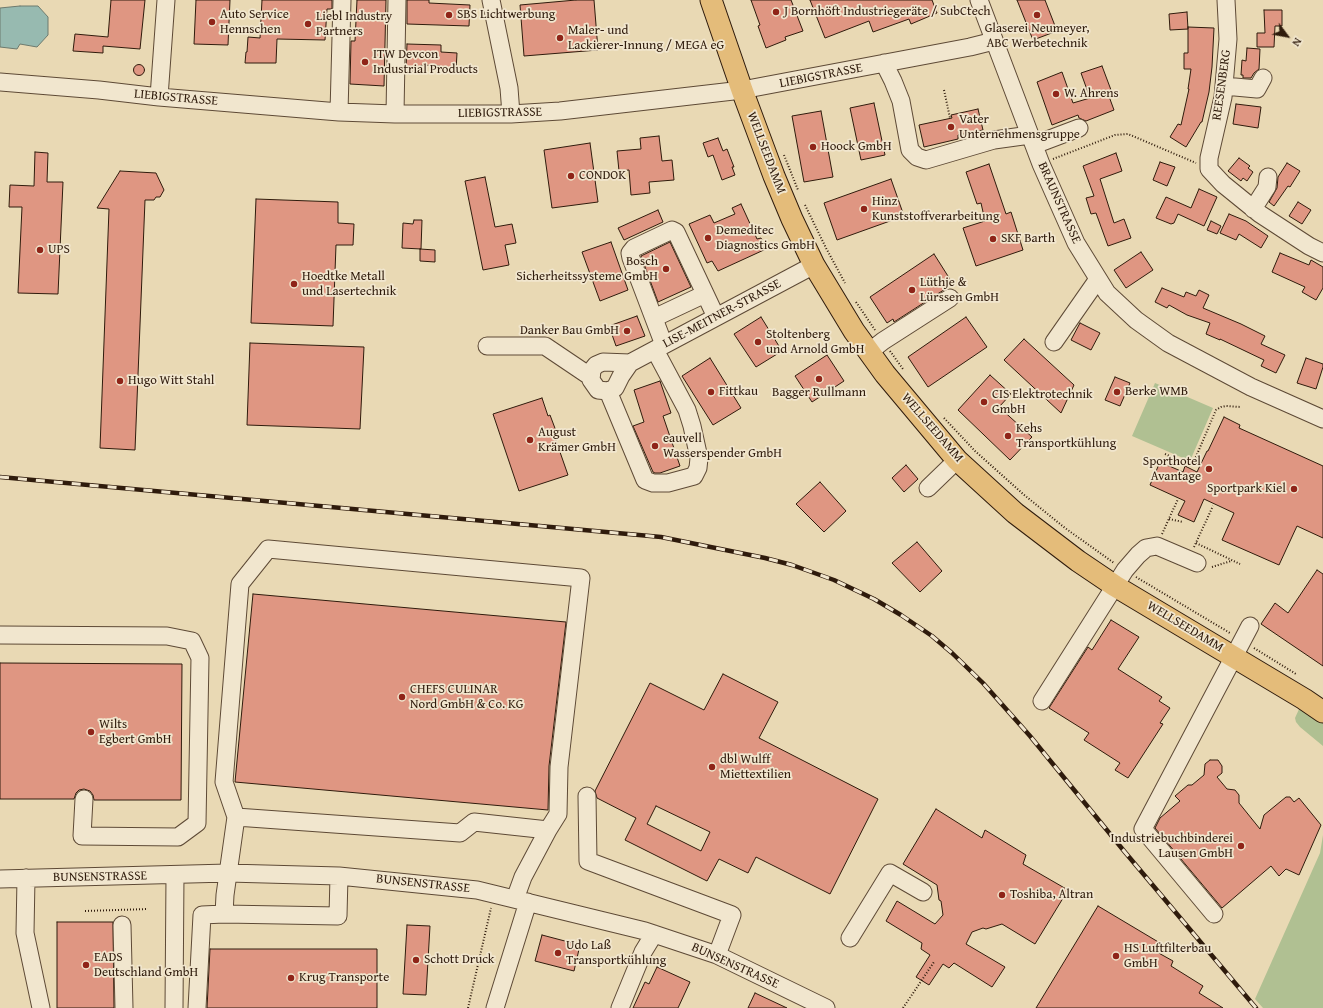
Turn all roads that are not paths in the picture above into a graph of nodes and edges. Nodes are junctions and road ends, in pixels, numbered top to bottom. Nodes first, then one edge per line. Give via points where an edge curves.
1 (166, 0) edge
2 (342, 0) edge
3 (397, 0) edge
4 (491, 0) edge
5 (711, 0) edge
6 (979, 0) edge
7 (1226, 0) edge
8 (994, 41) junction
9 (884, 64) junction
10 (1263, 78) dead end
11 (0, 82) edge
12 (1224, 86) junction
13 (742, 90) junction
14 (159, 97) junction
15 (338, 112) junction
16 (395, 114) junction
17 (511, 114) junction
18 (1079, 128) dead end
19 (1032, 140) junction
20 (1268, 177) dead end
21 (1253, 209) junction
22 (1323, 253) edge
23 (814, 265) junction
24 (1098, 279) junction
25 (705, 294) junction
26 (950, 298) dead end
27 (716, 317) junction
28 (654, 318) junction
29 (1054, 342) dead end
30 (487, 346) dead end
31 (876, 346) junction
32 (660, 348) junction
33 (630, 363) junction
34 (591, 377) junction
35 (608, 391) junction
36 (1323, 420) edge
37 (958, 460) junction
38 (928, 488) dead end
39 (1200, 563) road end
40 (1120, 578) junction
41 (0, 635) edge
42 (1242, 642) junction
43 (1042, 701) dead end
44 (1323, 712) edge
45 (587, 796) dead end
46 (84, 800) dead end
47 (236, 817) junction
48 (548, 830) junction
49 (228, 874) junction
50 (175, 875) junction
51 (339, 876) junction
52 (0, 878) edge
53 (26, 878) junction
54 (923, 892) dead end
55 (521, 900) junction
56 (224, 914) junction
57 (1214, 914) dead end
58 (122, 925) dead end
59 (654, 934) junction
60 (850, 938) dead end
61 (717, 955) junction
62 (41, 1008) edge
63 (124, 1008) edge
64 (174, 1008) edge
65 (197, 1008) edge
66 (495, 1008) edge
67 (620, 1008) edge
68 (826, 1008) edge

1 - 14 street
2 - 15 street
3 - 16 street
4 - 17 street via 509,88
5 - 13 main road, WELLSEEDAMM
6 - 8 street, BRAUNSTRASSE
7 - 12 street, REESENBERG via 1228,39
8 - 9 street, LIEBIGSTRASSE
8 - 19 street, BRAUNSTRASSE
9 - 13 street, LIEBIGSTRASSE
9 - 19 street via 901,101 910,150 917,157 926,160 994,140
10 - 12 street via 1257,90
11 - 14 street, LIEBIGSTRASSE
12 - 21 street, REESENBERG via 1209,169
13 - 17 street, LIEBIGSTRASSE via 560,111
13 - 23 main road, WELLSEEDAMM via 777,183
14 - 15 street, LIEBIGSTRASSE
15 - 16 street, LIEBIGSTRASSE
16 - 17 street, LIEBIGSTRASSE
18 - 19 street
19 - 24 street, BRAUNSTRASSE via 1076,243
20 - 21 street via 1267,187
21 - 22 street
23 - 27 street, LISE-MEITNER-STRASSE
23 - 31 main road, WELLSEEDAMM via 854,331
24 - 29 street
24 - 36 street, BRAUNSTRASSE via 1107,293 1136,320 1168,343 1250,387
25 - 27 street
25 - 28 street
25 - 28 street via 676,232 672,230 634,248 630,253
26 - 31 street
27 - 32 street, LISE-MEITNER-STRASSE
28 - 32 street
30 - 34 street via 545,346
31 - 37 main road, WELLSEEDAMM via 885,374
32 - 33 street, LISE-MEITNER-STRASSE
32 - 35 street via 692,426 700,458 694,476 668,483 645,480
33 - 34 street, LISE-MEITNER-STRASSE via 603,362 592,370
33 - 35 street, LISE-MEITNER-STRASSE via 615,388
34 - 35 street via 598,390
37 - 38 street
37 - 40 main road, WELLSEEDAMM via 1015,513 1078,561
39 - 40 street via 1157,546 1146,548
40 - 42 main road, WELLSEEDAMM
40 - 43 street
41 - 46 street via 167,636 192,641 200,658 197,823 178,837 82,836
42 - 44 main road, WELLSEEDAMM via 1304,699
42 - 57 street via 1143,829
45 - 61 street via 588,861 732,915
47 - 48 street via 460,833 474,822
47 - 48 street via 224,782 240,584 268,549 580,578 559,767 558,814
47 - 49 street
48 - 55 street via 524,877
49 - 50 street, BUNSENSTRASSE
49 - 51 street, BUNSENSTRASSE
49 - 56 street
50 - 53 street, BUNSENSTRASSE
50 - 64 street
51 - 55 street, BUNSENSTRASSE via 477,890
51 - 56 street via 338,916
52 - 53 street, BUNSENSTRASSE
53 - 62 street via 25,933
54 - 60 street via 890,873
55 - 59 street, BUNSENSTRASSE
55 - 66 street
56 - 65 street via 202,915
58 - 63 street
59 - 61 street, BUNSENSTRASSE
59 - 67 street via 643,952
61 - 68 street, BUNSENSTRASSE

